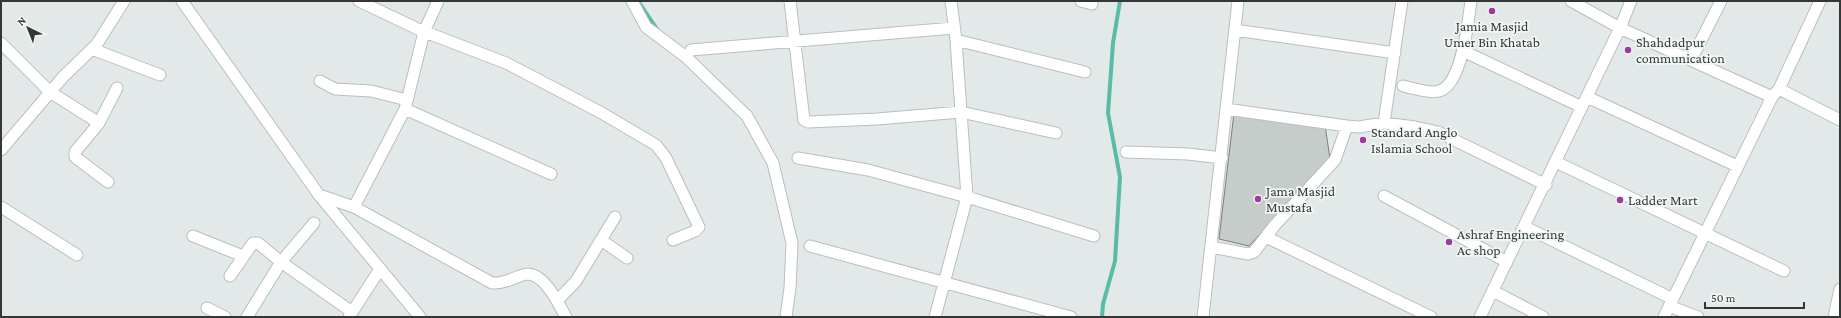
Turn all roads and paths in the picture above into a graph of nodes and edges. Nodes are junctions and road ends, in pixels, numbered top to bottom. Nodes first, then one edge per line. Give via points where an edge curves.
1 (124, 1) edge
2 (182, 1) edge
3 (359, 1) edge
4 (438, 1) edge
5 (632, 1) edge
6 (790, 1) edge
7 (951, 1) edge
8 (1081, 1) edge
9 (1238, 1) edge
10 (1402, 1) edge
11 (1471, 1) edge
12 (1571, 1) edge
13 (1631, 1) edge
14 (1721, 1) edge
15 (1820, 1) edge
16 (1092, 4) dead end
17 (954, 28) junction
18 (1620, 28) junction
19 (1235, 30) junction
20 (424, 32) junction
21 (956, 40) junction
22 (795, 42) junction
23 (1, 43) edge
24 (92, 49) junction
25 (691, 50) dead end
26 (1463, 51) junction
27 (1395, 53) junction
28 (1691, 60) junction
29 (1085, 72) dead end
30 (160, 75) dead end
31 (320, 81) dead end
32 (1402, 86) dead end
33 (117, 88) dead end
34 (50, 92) junction
35 (1776, 93) junction
36 (1585, 102) junction
37 (406, 105) junction
38 (1226, 109) junction
39 (961, 112) junction
40 (1840, 120) edge
41 (99, 123) junction
42 (1384, 123) junction
43 (1347, 126) junction
44 (1056, 133) dead end
45 (1, 150) edge
46 (1126, 152) dead end
47 (798, 158) dead end
48 (1222, 158) junction
49 (1556, 162) junction
50 (1737, 166) junction
51 (551, 174) dead end
52 (108, 182) dead end
53 (1546, 184) junction
54 (319, 195) junction
55 (1384, 196) dead end
56 (967, 197) junction
57 (1, 207) edge
58 (354, 207) junction
59 (615, 217) dead end
60 (314, 223) dead end
61 (1524, 227) junction
62 (1704, 234) junction
63 (193, 236) dead end
64 (1094, 236) dead end
65 (1266, 237) junction
66 (601, 240) junction
67 (673, 240) dead end
68 (810, 246) dead end
69 (1211, 247) junction
70 (76, 255) dead end
71 (243, 256) junction
72 (628, 258) dead end
73 (281, 262) junction
74 (1507, 262) junction
75 (380, 269) junction
76 (1784, 271) dead end
77 (230, 276) dead end
78 (944, 282) junction
79 (1840, 289) edge
80 (1493, 291) junction
81 (557, 301) junction
82 (1671, 303) junction
83 (207, 308) dead end
84 (351, 314) edge
85 (225, 317) edge
86 (247, 317) edge
87 (420, 317) edge
88 (566, 317) edge
89 (786, 317) edge
90 (935, 317) edge
91 (1072, 317) edge
92 (1203, 317) edge
93 (1431, 317) edge
94 (1480, 317) edge
95 (1544, 317) edge
96 (1664, 317) edge
97 (1698, 317) edge
98 (1834, 317) edge

1 - 24 street
2 - 54 street
3 - 20 street
4 - 20 street
5 - 89 street via 646,27 686,57 747,116 773,163 792,243
6 - 22 street
7 - 17 street
8 - 16 street
9 - 19 street
10 - 27 street
11 - 26 street
12 - 18 street
13 - 18 street
14 - 28 street
15 - 35 street
17 - 21 street
17 - 22 street
18 - 28 street
18 - 36 street
19 - 27 street
19 - 38 street
20 - 37 street
20 - 67 street via 506,63 600,112 656,145 666,158 699,226 695,231
21 - 29 street
21 - 39 street
22 - 25 street
22 - 39 street via 803,116 808,122
23 - 34 street
24 - 30 street
24 - 34 street
26 - 32 street via 1452,82 1444,89 1437,92
26 - 36 street
27 - 42 street
28 - 35 street
31 - 37 street via 335,89 371,91
33 - 41 street
34 - 41 street
34 - 45 street
35 - 40 street
35 - 50 street
36 - 49 street
36 - 50 street
37 - 51 street
37 - 58 street
38 - 43 street
38 - 48 street
39 - 44 street
39 - 56 street
41 - 52 street via 75,152 75,157
42 - 43 street
42 - 53 street via 1438,132
43 - 65 street via 1335,160
46 - 48 street
47 - 56 street via 868,170
48 - 69 street
49 - 53 street
49 - 62 street
50 - 62 street
53 - 61 street
54 - 58 street
54 - 75 street
55 - 74 street
56 - 64 street
56 - 78 street
57 - 70 street
58 - 81 street via 492,283 502,283 529,274 536,276 553,292
59 - 66 street
60 - 73 street
61 - 74 street
61 - 82 street
62 - 76 street
62 - 82 street
63 - 71 street
65 - 69 street via 1254,252 1248,254
65 - 93 street
66 - 72 street
66 - 81 street via 576,281
68 - 78 street
69 - 92 street
71 - 73 street via 254,243 258,243
71 - 77 street
73 - 84 street
73 - 86 street
74 - 80 street
75 - 84 street
75 - 87 street
78 - 90 street
78 - 91 street
79 - 98 street
80 - 94 street
80 - 95 street
81 - 88 street
82 - 96 street
82 - 97 street
83 - 85 street

